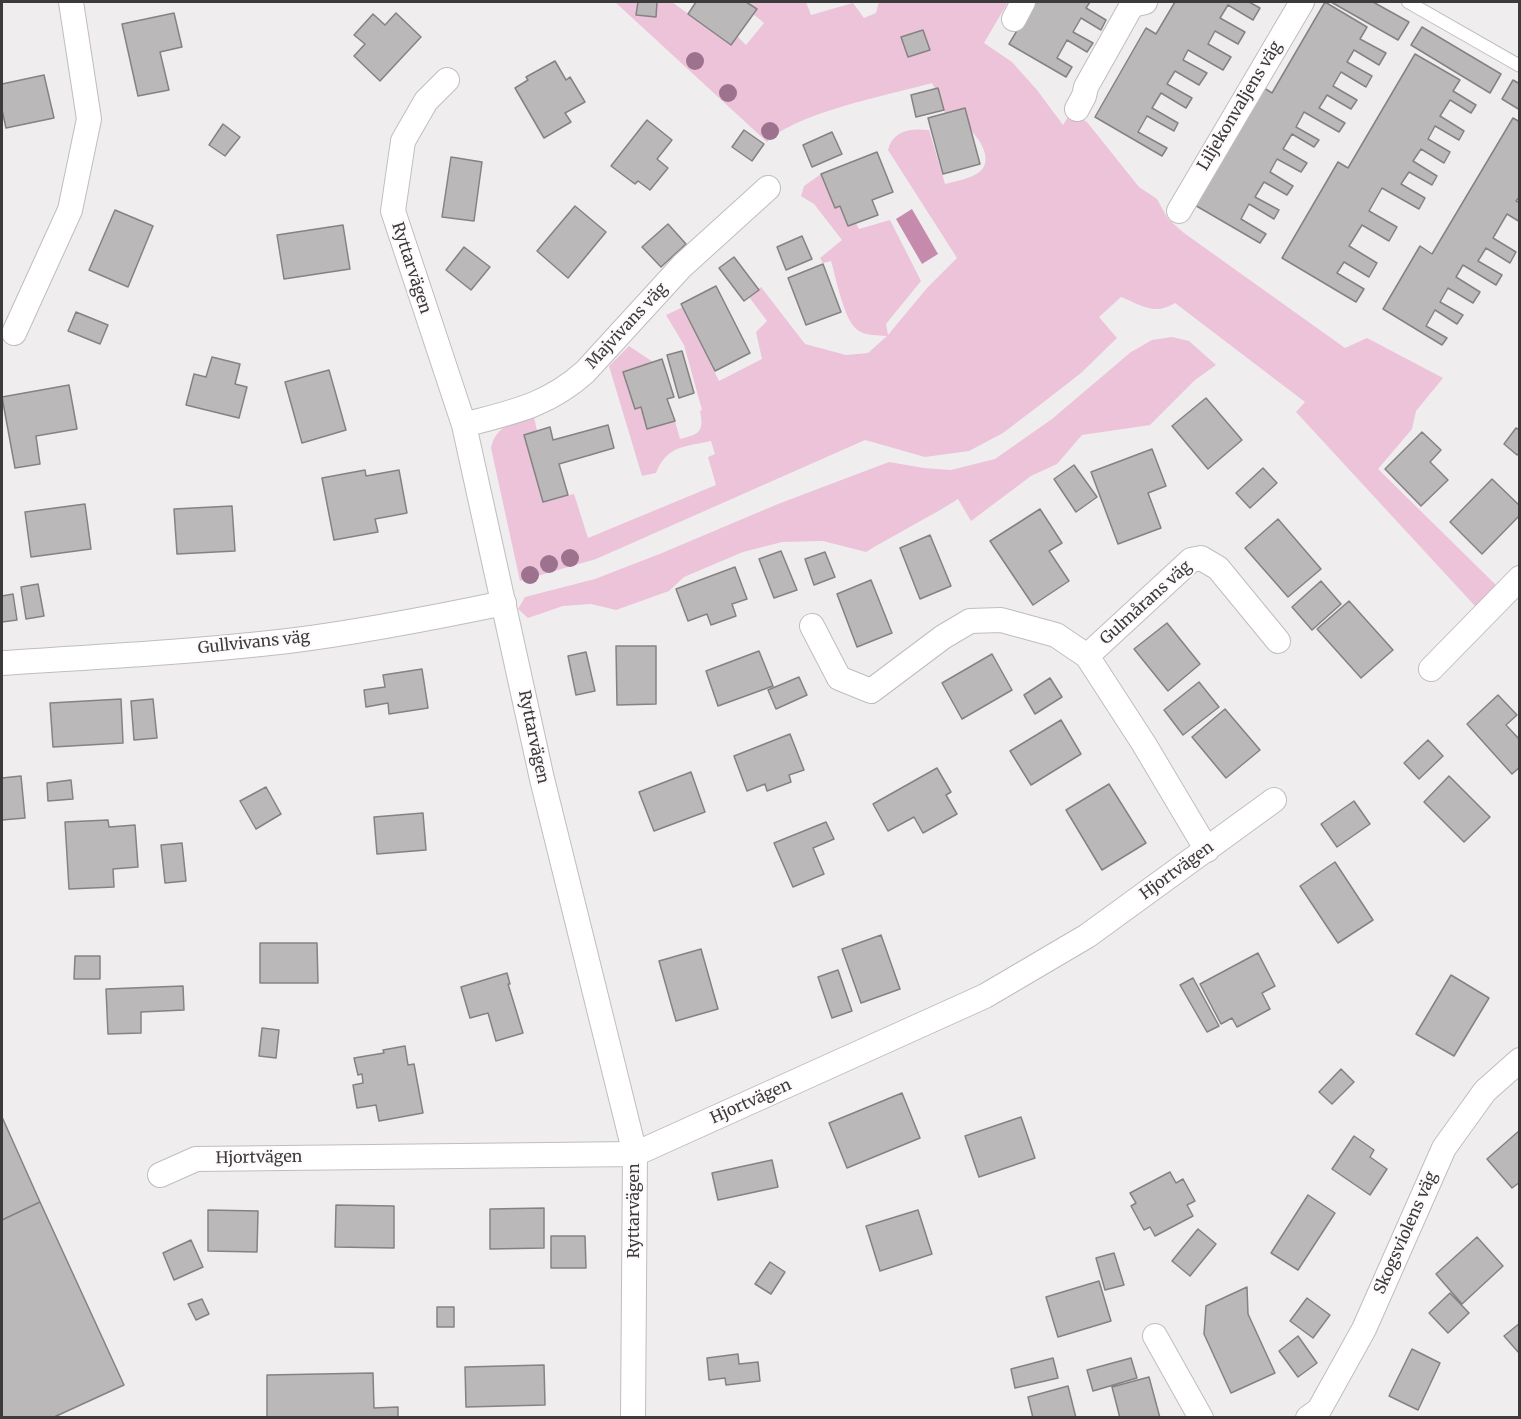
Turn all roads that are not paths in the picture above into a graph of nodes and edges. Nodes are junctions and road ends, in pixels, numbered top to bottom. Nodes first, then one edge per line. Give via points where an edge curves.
1 (71, 2) edge
2 (1145, 2) edge
3 (1302, 2) edge
4 (1408, 2) edge
5 (1520, 66) edge
6 (447, 80) dead end
7 (1077, 109) dead end
8 (768, 188) dead end
9 (1179, 211) dead end
10 (14, 333) dead end
11 (464, 425) junction
12 (1520, 578) edge
13 (504, 603) junction
14 (812, 626) dead end
15 (1278, 641) dead end
16 (1087, 657) junction
17 (2, 663) edge
18 (1431, 669) dead end
19 (1274, 800) dead end
20 (1207, 850) junction
21 (1520, 1060) edge
22 (634, 1154) junction
23 (160, 1175) dead end
24 (1155, 1336) dead end
25 (633, 1418) edge
26 (1201, 1418) edge
27 (1308, 1418) edge

1 - 10 street via 89,119 70,210
2 - 7 street via 1132,5
3 - 9 street, Liljekonvaljens väg
4 - 5 lane
6 - 11 street, Ryttarvägen via 426,100 403,141 393,211
8 - 11 street, Majvivans väg via 682,266 567,388 545,401
11 - 13 street, Ryttarvägen
12 - 18 street
13 - 17 street, Gullvivans väg via 398,625 288,640 154,654
13 - 22 street, Ryttarvägen via 542,780
14 - 16 street, Gulmårans väg via 839,678 871,691 970,621 1001,620 1056,635
15 - 16 street, Gulmårans väg via 1218,568 1201,558 1191,560 1177,572
16 - 20 street, Gulmårans väg
19 - 20 street, Hjortvägen
20 - 22 street, Hjortvägen via 1086,936 985,996
21 - 27 street, Skogsviolens väg via 1485,1091 1444,1148 1364,1329 1319,1410
22 - 23 street, Hjortvägen via 196,1159
22 - 25 street, Ryttarvägen
24 - 26 street

